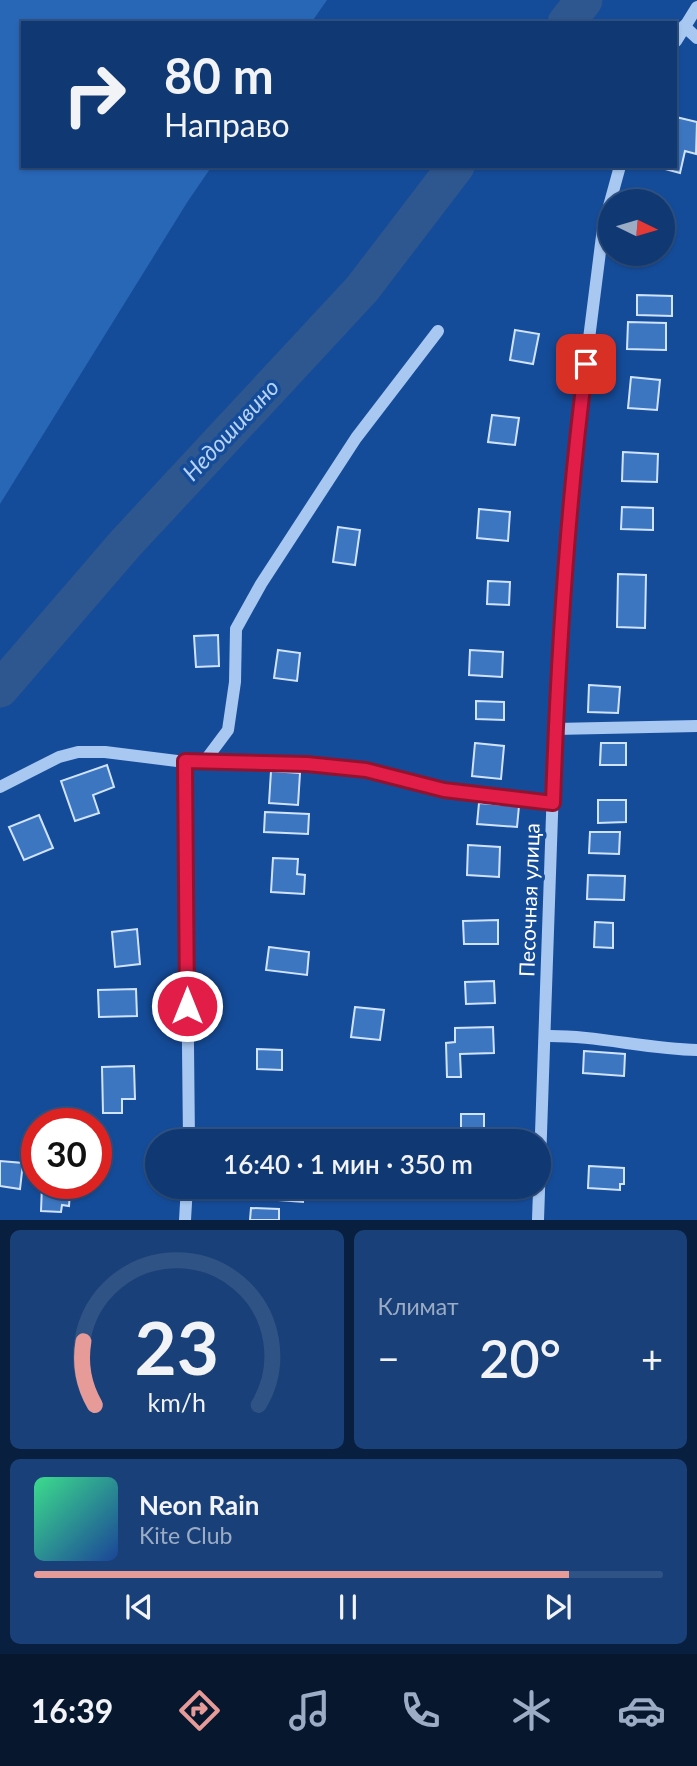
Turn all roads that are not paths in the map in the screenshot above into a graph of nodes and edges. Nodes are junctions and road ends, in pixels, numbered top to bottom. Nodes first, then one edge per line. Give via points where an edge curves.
1 (697, 7) edge
2 (684, 26) junction
3 (697, 38) edge
4 (677, 39) edge
5 (619, 168) edge
6 (438, 331) dead end
7 (697, 726) edge
8 (555, 729) junction
9 (185, 761) junction
10 (204, 762) junction
11 (0, 787) edge
12 (553, 803) junction
13 (545, 1036) junction
14 (697, 1050) edge
15 (189, 1129) edge
16 (541, 1129) edge
17 (186, 1199) edge
18 (538, 1199) edge
19 (185, 1220) edge
20 (538, 1220) edge

1 - 2 street
2 - 3 street
2 - 4 street
5 - 8 street, Песочная улица via 603,228 572,473
6 - 10 street via 356,438 236,629 228,730
7 - 8 street
8 - 12 street, Песочная улица
9 - 10 street
9 - 11 street via 78,752
9 - 15 street
10 - 12 street via 366,770 444,790
12 - 13 street, Песочная улица
13 - 14 street
13 - 16 street, Песочная улица
17 - 19 street
18 - 20 street, Песочная улица

